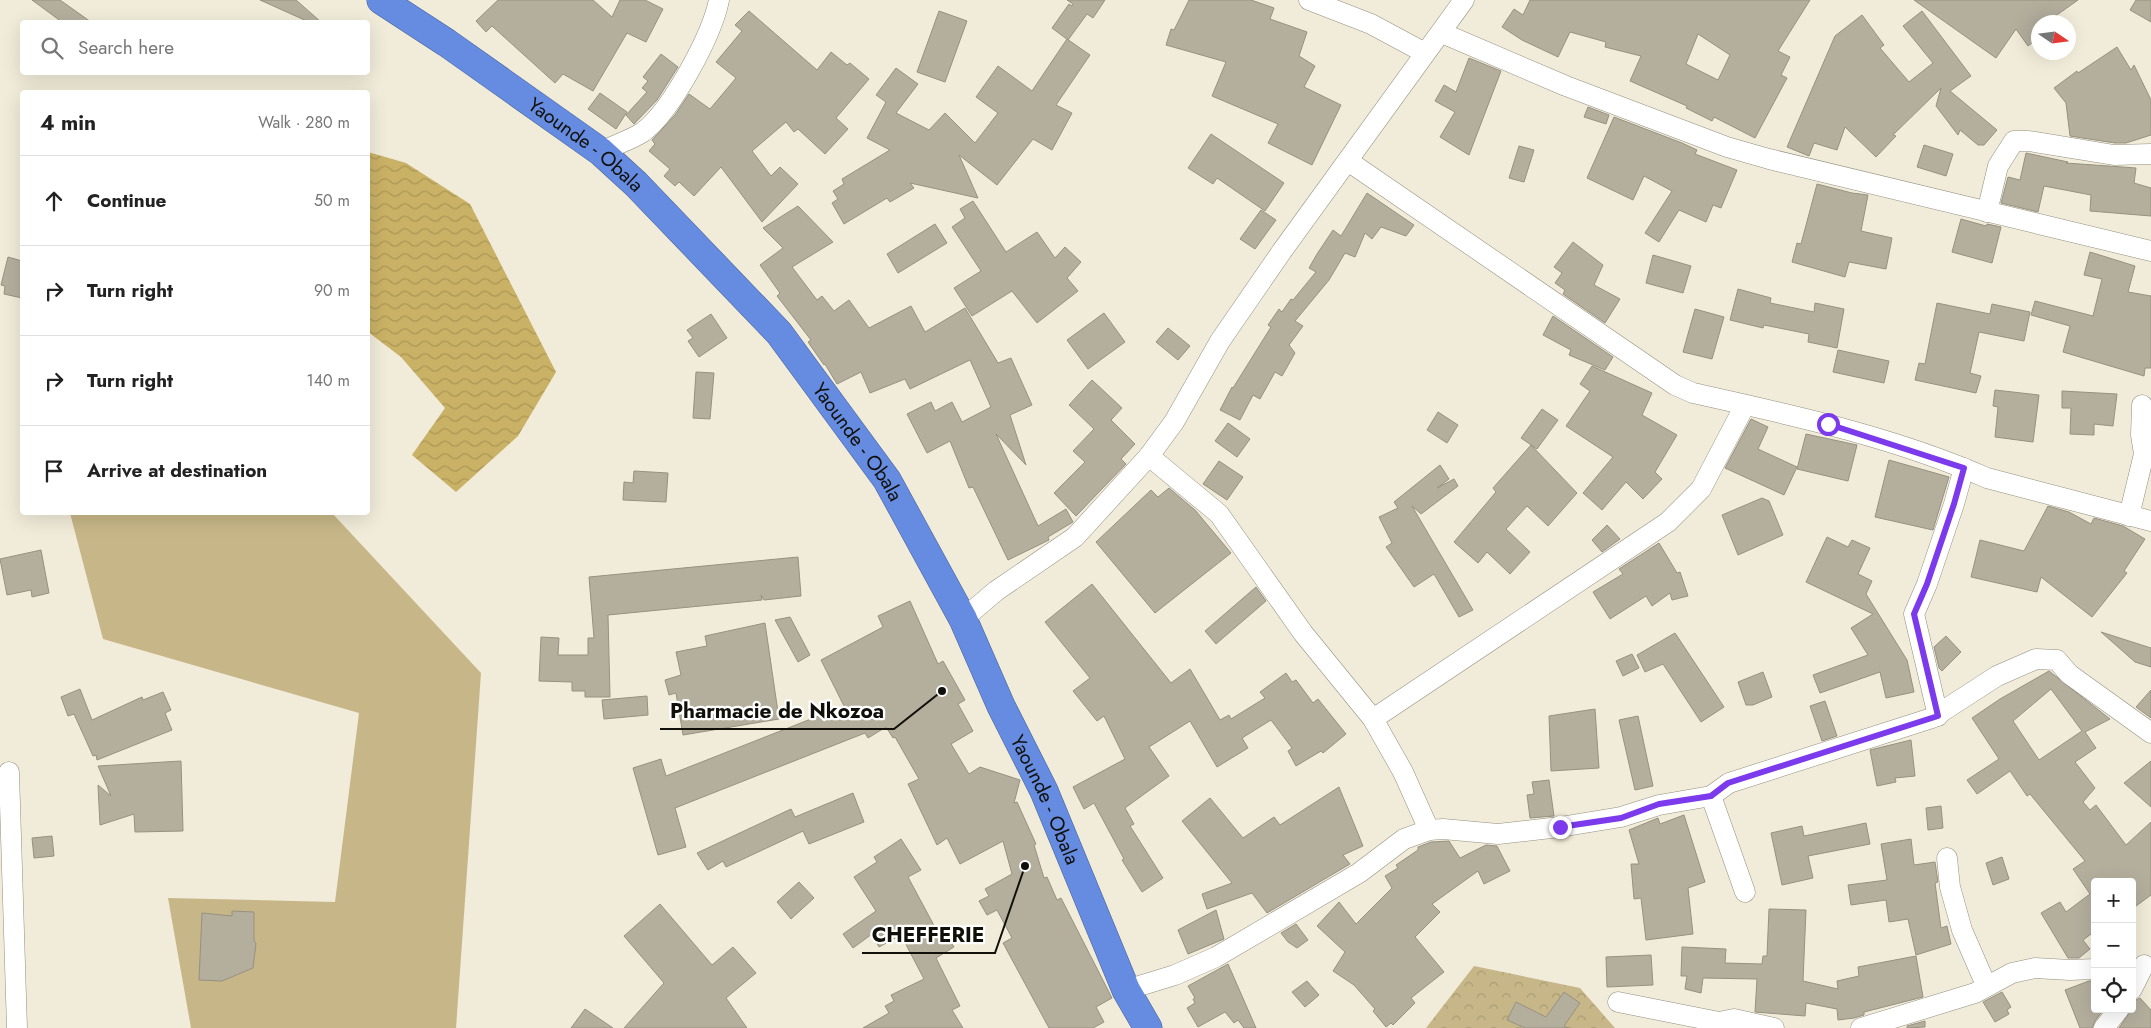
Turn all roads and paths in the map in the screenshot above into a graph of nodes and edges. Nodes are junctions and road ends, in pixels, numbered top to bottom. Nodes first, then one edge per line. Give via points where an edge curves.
1 (381, 0) edge
2 (719, 0) edge
3 (1309, 0) edge
4 (1464, 0) edge
5 (1442, 32) junction
6 (1425, 53) junction
7 (601, 152) junction
8 (2151, 154) edge
9 (1348, 161) junction
10 (1987, 212) junction
11 (2151, 250) edge
12 (1745, 405) junction
13 (2142, 405) dead end
14 (1149, 456) junction
15 (1964, 468) junction
16 (2129, 516) junction
17 (2151, 521) edge
18 (963, 619) junction
19 (1938, 716) junction
20 (1372, 719) junction
21 (2151, 733) edge
22 (9, 772) dead end
23 (1711, 796) junction
24 (1429, 830) junction
25 (1947, 858) dead end
26 (1745, 892) dead end
27 (2143, 963) edge
28 (2091, 969) edge
29 (2136, 980) edge
30 (1986, 985) junction
31 (1126, 990) junction
32 (1618, 1002) dead end
33 (2116, 1013) edge
34 (1144, 1027) edge
35 (18, 1028) edge
36 (1774, 1028) edge
37 (1861, 1028) edge
38 (2104, 1028) edge

1 - 7 highway, Yaounde - Obala via 448,43
2 - 7 street via 702,49 670,101 642,132
3 - 6 street via 1371,24
4 - 5 street
5 - 6 street
5 - 10 street via 1566,86 1727,146
6 - 9 street
7 - 18 highway, Yaounde - Obala via 636,184 779,333 887,480
8 - 10 street via 2114,154 2014,141 1998,166
9 - 12 street via 1675,386
9 - 14 street via 1220,341 1174,422
10 - 11 street
12 - 15 street via 1828,424
12 - 20 street via 1701,489 1668,522
13 - 16 street via 2144,454
14 - 18 street via 1076,537 996,591
14 - 20 street via 1219,514 1303,633
15 - 16 street via 1987,478
15 - 19 street via 1927,584 1914,614
16 - 17 street
18 - 31 highway, Yaounde - Obala via 1001,706 1044,790
19 - 21 street via 1997,676 2036,659 2057,660 2069,674
19 - 23 street via 1728,783
20 - 24 street via 1403,772
22 - 35 street
23 - 24 street via 1659,804 1621,818 1560,827 1498,834
23 - 26 street
24 - 31 street via 1404,839 1359,873 1216,957 1175,975
25 - 30 street via 1950,887 1962,930
27 - 29 street
28 - 30 street via 2035,968 2012,973
30 - 37 street via 1966,995
31 - 34 highway, Yaounde - Obala
32 - 36 street via 1719,1022 1734,1019
33 - 38 street

